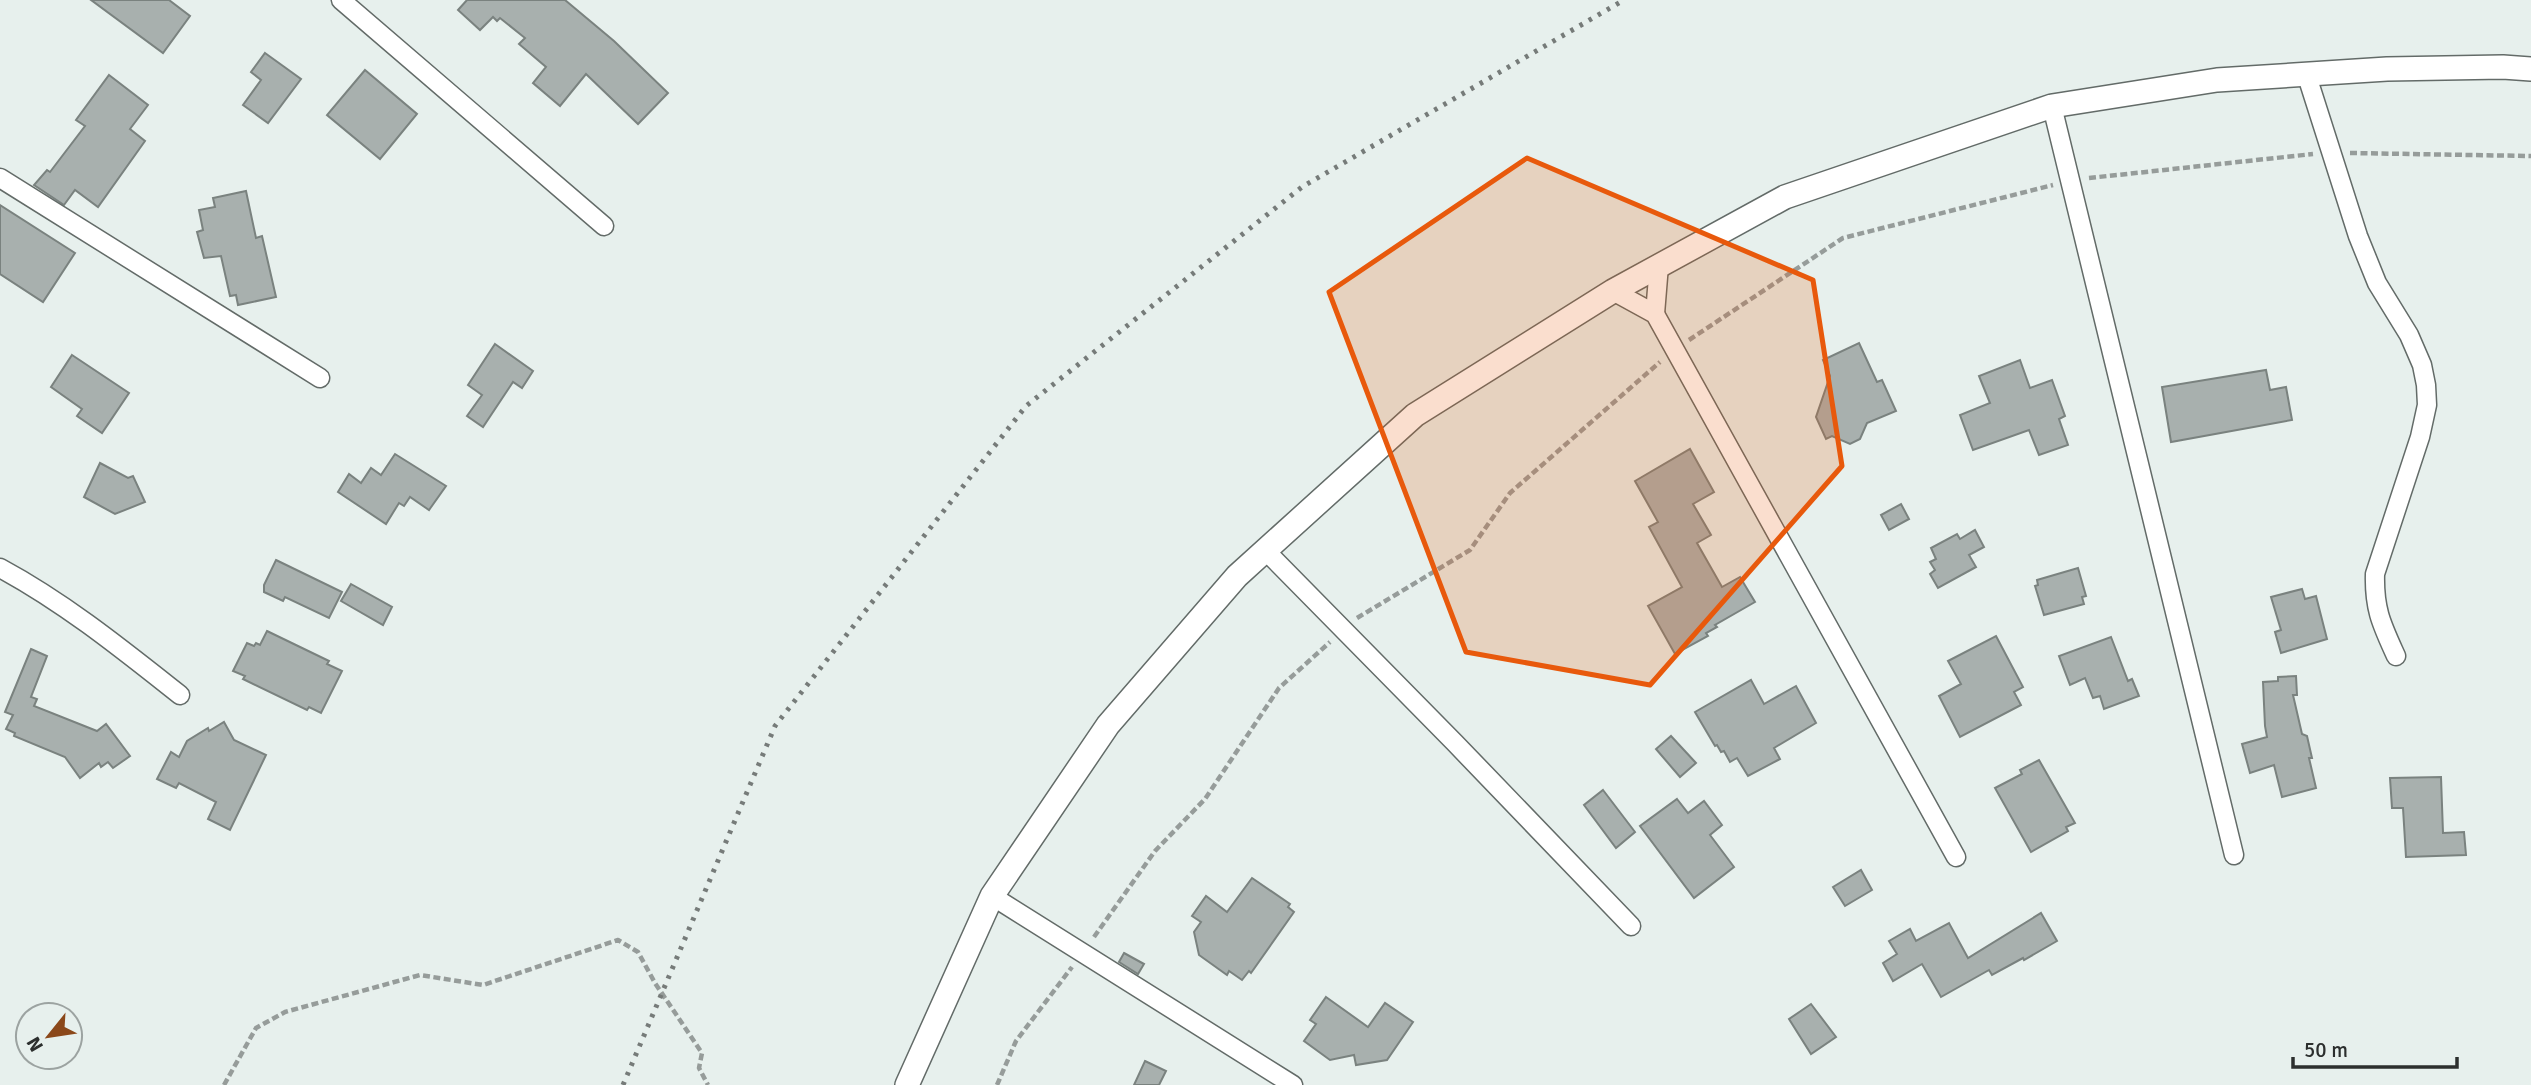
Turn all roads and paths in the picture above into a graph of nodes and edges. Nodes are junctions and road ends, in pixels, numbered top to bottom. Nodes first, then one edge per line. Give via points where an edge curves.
1 (341, 0) edge
2 (2531, 69) edge
3 (2306, 74) junction
4 (2052, 106) junction
5 (2332, 152) junction
6 (2531, 156) edge
7 (0, 178) edge
8 (2070, 180) junction
9 (604, 226) dead end
10 (1660, 265) junction
11 (1613, 291) junction
12 (1655, 314) junction
13 (1674, 350) junction
14 (320, 378) dead end
15 (1265, 550) junction
16 (0, 568) edge
17 (1344, 629) junction
18 (2396, 656) dead end
19 (180, 695) dead end
20 (2234, 855) dead end
21 (1956, 857) dead end
22 (992, 896) junction
23 (1631, 926) dead end
24 (1083, 953) junction
25 (224, 1085) edge
26 (708, 1085) edge
27 (907, 1085) edge
28 (997, 1085) edge
29 (1293, 1085) edge

1 - 9 street
2 - 3 street
3 - 4 street via 2217,80
3 - 5 street
4 - 8 street
4 - 10 street via 1785,197
5 - 6 path
5 - 8 path
5 - 18 street via 2358,236 2378,283 2409,335 2426,386 2420,437 2375,574 2378,618
7 - 14 street
8 - 13 path via 1843,238
8 - 20 street
10 - 11 street
10 - 12 street
11 - 12 street
11 - 15 street via 1415,415
12 - 13 street
13 - 17 path via 1510,493 1470,551
13 - 21 street
15 - 17 street
15 - 22 street via 1108,725
16 - 19 street via 103,634
17 - 23 street
17 - 24 path via 1279,688 1205,799 1155,851
22 - 24 street
22 - 27 street
24 - 28 path via 1016,1041
24 - 29 street
25 - 26 path via 256,1028 285,1012 421,975 483,985 618,940 638,952 702,1053 699,1068

